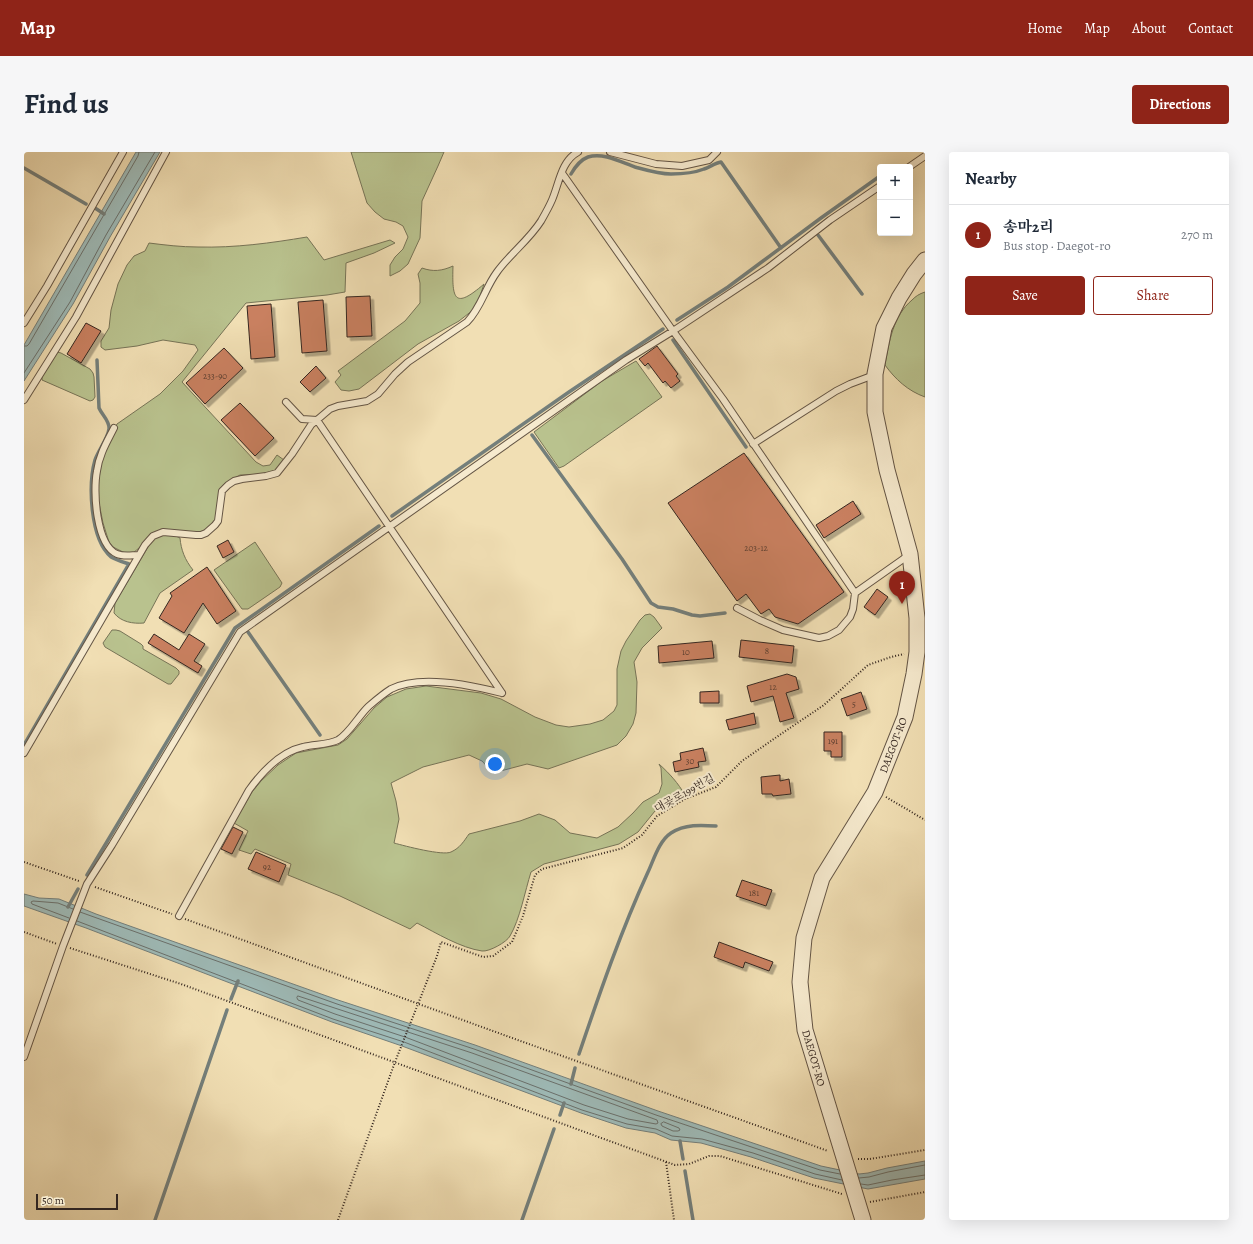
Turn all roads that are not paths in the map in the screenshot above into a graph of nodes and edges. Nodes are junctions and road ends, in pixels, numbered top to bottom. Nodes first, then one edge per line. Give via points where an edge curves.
1 (123, 152) edge
2 (166, 152) edge
3 (578, 152) edge
4 (610, 152) edge
5 (717, 152) edge
6 (925, 156) edge
7 (913, 164) edge
8 (562, 173) junction
9 (877, 188) edge
10 (925, 260) edge
11 (24, 323) edge
12 (673, 331) junction
13 (875, 374) junction
14 (24, 400) edge
15 (286, 402) dead end
16 (317, 420) junction
17 (114, 428) dead end
18 (753, 444) junction
19 (389, 527) junction
20 (910, 554) junction
21 (139, 555) junction
22 (855, 594) junction
23 (737, 608) dead end
24 (24, 753) edge
25 (179, 916) road end
26 (24, 1057) edge
27 (863, 1220) edge

1 - 11 lane
2 - 14 lane via 76,317
3 - 8 lane via 567,162
4 - 5 lane via 656,164 682,166 709,160
6 - 7 lane
8 - 12 lane
8 - 16 lane via 553,199 540,223 497,272 474,315 408,362 378,394 367,400 330,409
9 - 12 lane via 830,220 768,268
10 - 13 street, DAEGOT-RO via 899,298 884,328
12 - 18 lane
12 - 19 lane via 626,360
13 - 18 lane via 836,391
13 - 20 street, DAEGOT-RO via 875,412 887,470
15 - 16 lane via 302,419
16 - 19 lane
16 - 21 lane via 277,473 234,481 222,491 218,521 206,533 158,533
17 - 21 lane via 102,450 97,471 97,516 109,548 117,554
18 - 22 lane
19 - 25 lane via 502,693 459,684 420,682 405,685 382,695 338,740 301,747 281,757 249,790
19 - 26 lane via 240,632 87,884
20 - 22 lane
20 - 27 street, DAEGOT-RO via 917,618 916,652 905,716 875,792 822,878 804,938 800,982 805,1030
21 - 24 lane
22 - 23 lane via 850,616 839,630 819,638 783,630

